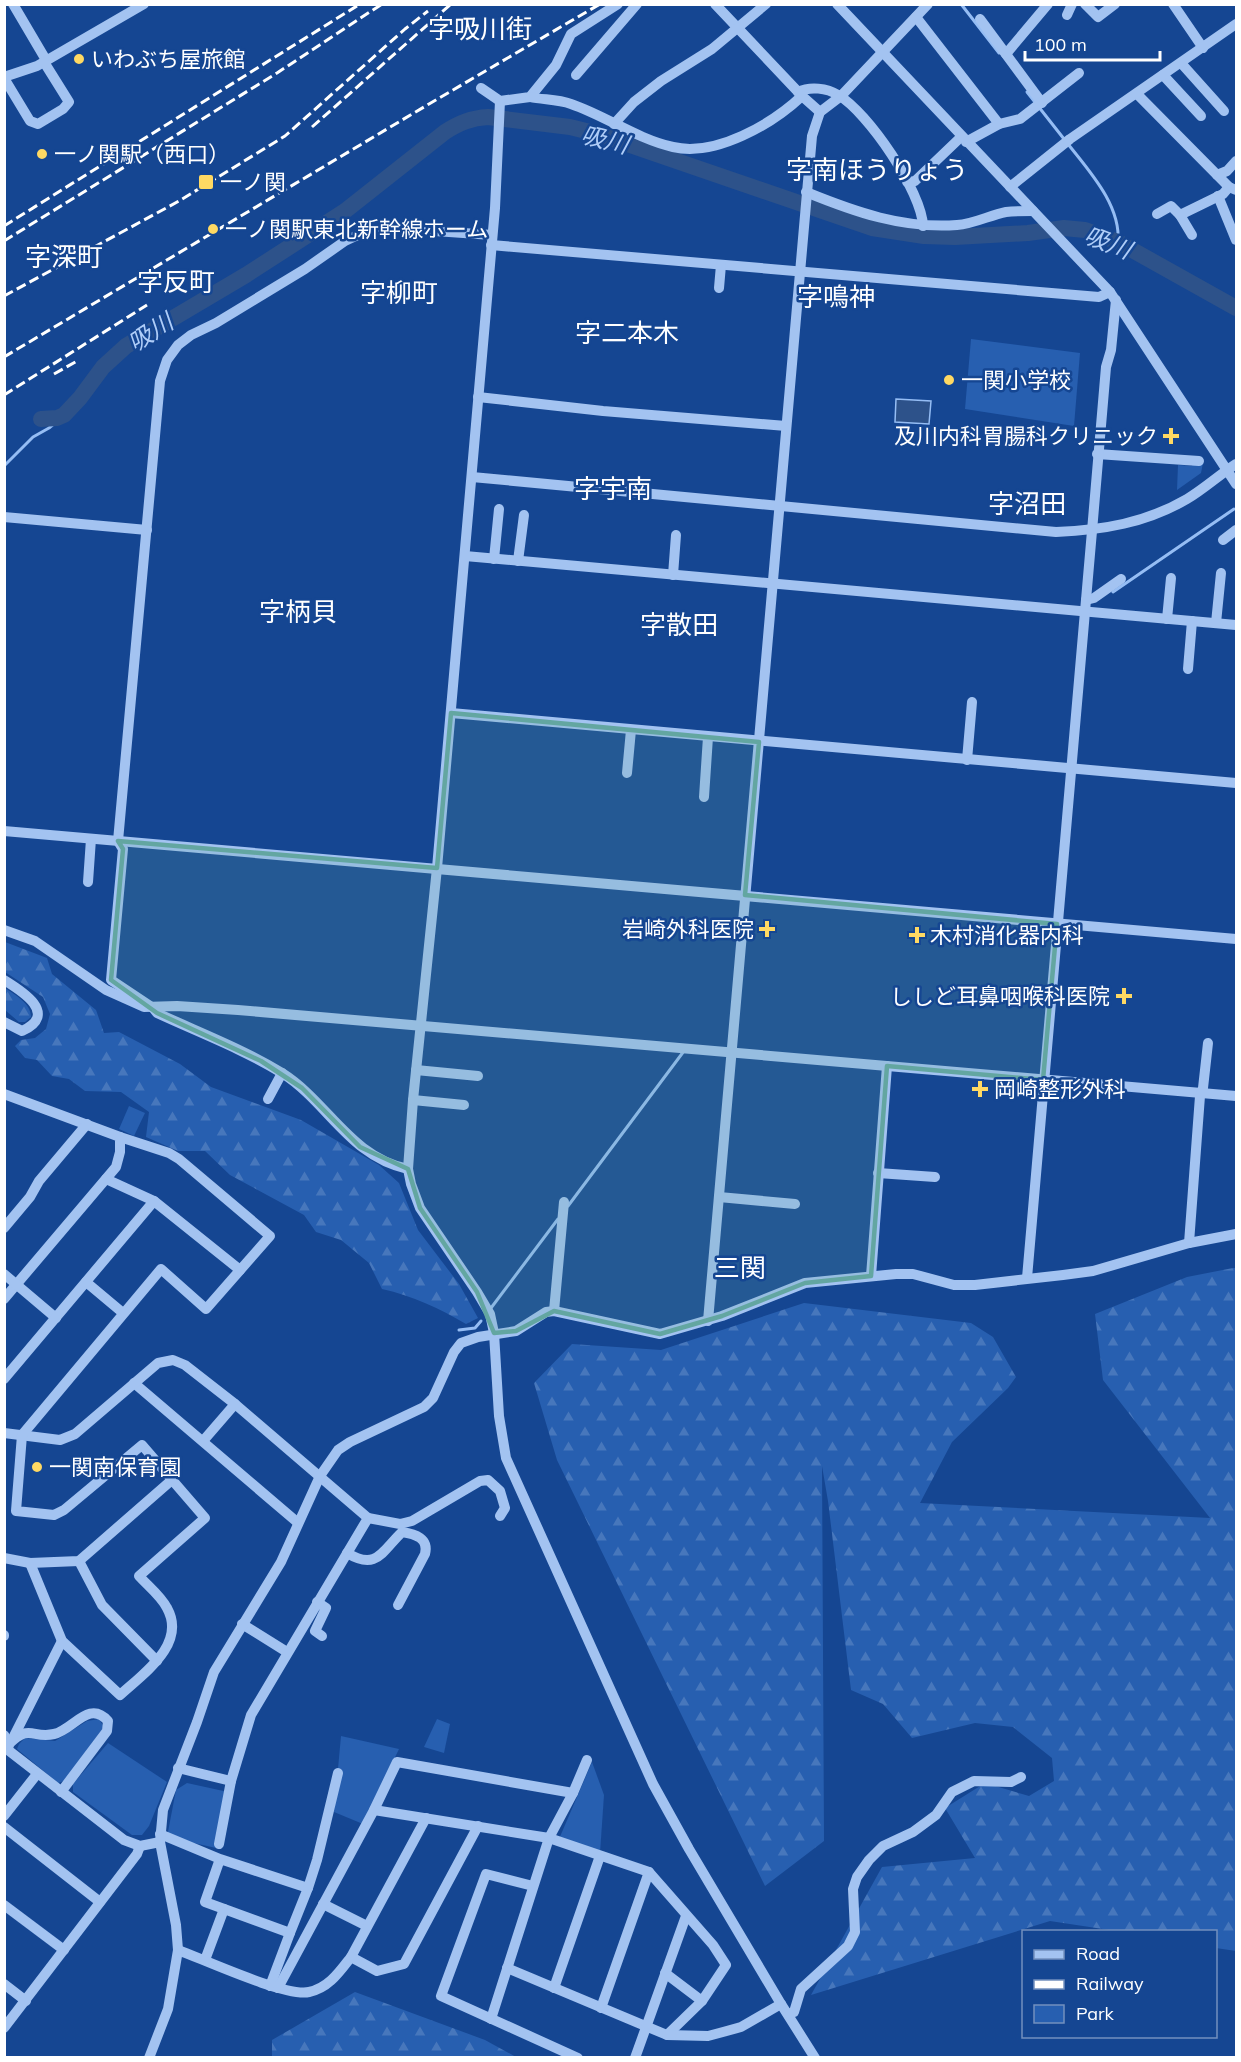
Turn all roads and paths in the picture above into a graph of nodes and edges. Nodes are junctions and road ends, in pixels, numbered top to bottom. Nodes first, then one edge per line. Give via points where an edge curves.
1 (13, 4) edge
2 (144, 4) edge
3 (618, 4) edge
4 (637, 4) edge
5 (715, 4) edge
6 (766, 4) edge
7 (837, 4) edge
8 (928, 4) edge
9 (1048, 4) edge
10 (1085, 4) edge
11 (1115, 4) edge
12 (1173, 4) edge
13 (916, 17) junction
14 (980, 19) dead end
15 (1236, 24) edge
16 (737, 28) junction
17 (1203, 48) junction
18 (882, 51) junction
19 (1006, 54) junction
20 (45, 61) junction
21 (1181, 63) junction
22 (1079, 73) dead end
23 (576, 75) dead end
24 (1163, 75) junction
25 (4, 77) edge
26 (481, 88) dead end
27 (800, 94) junction
28 (1137, 94) junction
29 (841, 96) junction
30 (530, 97) junction
31 (1042, 103) junction
32 (500, 105) junction
33 (1224, 111) dead end
34 (820, 112) junction
35 (1201, 116) dead end
36 (614, 124) junction
37 (999, 124) junction
38 (963, 139) junction
39 (1236, 160) edge
40 (1217, 175) junction
41 (907, 182) junction
42 (1010, 187) junction
43 (1233, 188) edge
44 (806, 194) junction
45 (1218, 196) junction
46 (1033, 211) junction
47 (1157, 214) dead end
48 (1180, 216) junction
49 (923, 226) junction
50 (1191, 235) dead end
51 (492, 240) junction
52 (1236, 240) edge
53 (721, 266) junction
54 (799, 273) junction
55 (719, 288) dead end
56 (1113, 296) junction
57 (478, 397) junction
58 (786, 426) junction
59 (1097, 454) junction
60 (1199, 462) dead end
61 (1232, 467) edge
62 (471, 477) junction
63 (1236, 484) edge
64 (780, 506) junction
65 (499, 509) dead end
66 (524, 515) dead end
67 (4, 517) edge
68 (147, 530) junction
69 (1236, 530) edge
70 (1092, 531) junction
71 (676, 535) dead end
72 (1222, 540) dead end
73 (465, 556) junction
74 (494, 559) junction
75 (518, 561) junction
76 (1221, 573) dead end
77 (673, 575) junction
78 (1171, 578) dead end
79 (1121, 579) dead end
80 (772, 584) junction
81 (1086, 600) junction
82 (1084, 612) junction
83 (1167, 619) junction
84 (1192, 621) junction
85 (1216, 623) junction
86 (1236, 625) edge
87 (1188, 669) dead end
88 (972, 702) dead end
89 (451, 713) junction
90 (631, 730) junction
91 (708, 737) junction
92 (759, 742) junction
93 (967, 760) junction
94 (1071, 769) junction
95 (627, 773) dead end
96 (1236, 783) edge
97 (704, 797) dead end
98 (4, 831) edge
99 (91, 839) junction
100 (118, 841) junction
101 (437, 868) junction
102 (88, 882) dead end
103 (745, 895) junction
104 (1057, 924) junction
105 (4, 930) edge
106 (1236, 939) edge
107 (4, 980) edge
108 (153, 1008) junction
109 (4, 1022) edge
110 (421, 1027) junction
111 (1208, 1043) dead end
112 (732, 1052) junction
113 (888, 1066) junction
114 (416, 1070) junction
115 (282, 1073) junction
116 (478, 1076) dead end
117 (1043, 1080) junction
118 (1202, 1093) junction
119 (4, 1094) edge
120 (1236, 1096) edge
121 (268, 1099) dead end
122 (413, 1100) junction
123 (464, 1105) dead end
124 (87, 1124) junction
125 (120, 1137) junction
126 (408, 1169) junction
127 (879, 1173) junction
128 (935, 1177) dead end
129 (106, 1179) junction
130 (719, 1197) junction
131 (154, 1201) junction
132 (564, 1202) dead end
133 (795, 1203) dead end
134 (4, 1228) edge
135 (1236, 1234) edge
136 (1189, 1243) junction
137 (240, 1270) junction
138 (4, 1274) edge
139 (871, 1276) junction
140 (1027, 1278) junction
141 (86, 1282) junction
142 (17, 1284) junction
143 (4, 1299) edge
144 (554, 1311) junction
145 (123, 1314) junction
146 (56, 1318) junction
147 (708, 1321) junction
148 (494, 1333) junction
149 (4, 1378) edge
150 (134, 1383) junction
151 (235, 1404) junction
152 (4, 1432) edge
153 (22, 1435) junction
154 (203, 1441) junction
155 (320, 1476) junction
156 (173, 1479) junction
157 (4, 1510) edge
158 (16, 1511) junction
159 (500, 1516) dead end
160 (368, 1518) junction
161 (297, 1522) junction
162 (347, 1553) junction
163 (4, 1558) edge
164 (78, 1561) junction
165 (30, 1563) junction
166 (317, 1602) junction
167 (398, 1605) dead end
168 (242, 1624) junction
169 (322, 1636) dead end
170 (62, 1641) junction
171 (287, 1652) junction
172 (156, 1661) junction
173 (6, 1745) edge
174 (587, 1760) dead end
175 (178, 1768) junction
176 (338, 1773) dead end
177 (37, 1774) junction
178 (1021, 1778) dead end
179 (231, 1781) junction
180 (61, 1792) junction
181 (573, 1793) junction
182 (374, 1810) junction
183 (4, 1816) edge
184 (426, 1818) junction
185 (478, 1826) junction
186 (4, 1827) edge
187 (160, 1838) junction
188 (549, 1838) junction
189 (219, 1844) dead end
190 (140, 1846) junction
191 (600, 1856) junction
192 (220, 1860) junction
193 (649, 1872) junction
194 (533, 1886) junction
195 (308, 1888) junction
196 (100, 1902) junction
197 (323, 1904) junction
198 (4, 1905) edge
199 (224, 1909) junction
200 (686, 1916) junction
201 (367, 1926) junction
202 (290, 1933) junction
203 (64, 1950) junction
204 (178, 1950) junction
205 (351, 1957) junction
206 (205, 1960) junction
207 (507, 1968) junction
208 (665, 1973) junction
209 (4, 1984) edge
210 (274, 1987) junction
211 (554, 1988) junction
212 (26, 2001) junction
213 (702, 2001) junction
214 (781, 2004) junction
215 (601, 2008) junction
216 (788, 2014) junction
217 (491, 2019) junction
218 (646, 2026) junction
219 (4, 2028) edge
220 (667, 2035) junction
221 (149, 2058) edge
222 (578, 2058) edge
223 (635, 2058) edge
224 (815, 2058) edge

1 - 20 street
2 - 20 street
3 - 30 street via 571,34 556,65
4 - 23 street
5 - 16 street
6 - 16 street
7 - 18 street
8 - 13 street
9 - 19 street
10 - 11 street via 1098,17
12 - 17 street
13 - 18 street
13 - 37 street
14 - 19 street
15 - 17 street
16 - 27 street
16 - 36 street via 712,49 660,81
17 - 21 street
18 - 29 street
18 - 38 street
19 - 31 street
20 - 25 street
20 - 25 street via 69,102 38,124 30,121
21 - 24 street
21 - 33 street
22 - 31 street
24 - 28 street
24 - 35 street
26 - 32 street
27 - 29 street via 804,89 828,90
27 - 34 street
27 - 36 street via 794,103 748,135 703,148 672,147
28 - 40 street
28 - 42 street via 1070,139
29 - 34 street
29 - 41 street via 883,140
30 - 32 street
30 - 36 street via 571,104
31 - 37 street via 1020,119
32 - 51 street
34 - 44 street via 812,136
37 - 38 street
38 - 41 street via 915,181
38 - 42 street
39 - 40 street via 1227,171
40 - 43 street
41 - 49 street via 923,216
42 - 46 street
43 - 45 street
44 - 49 street via 891,222
44 - 54 street
45 - 48 street
45 - 52 street
46 - 49 street via 1007,212 960,225
46 - 56 street
47 - 48 street via 1171,206
48 - 50 street
51 - 53 street
51 - 57 street
51 - 68 street via 392,228 362,233 178,345 167,360 160,381
53 - 54 street
53 - 55 street
54 - 56 street
54 - 58 street
56 - 59 street via 1111,350
56 - 61 street
57 - 58 street
57 - 62 street
58 - 64 street
59 - 60 street
59 - 70 street
61 - 63 street
61 - 70 street via 1157,515
62 - 64 street
62 - 73 street
64 - 70 street via 1056,532
64 - 80 street
65 - 74 street
66 - 75 street
67 - 68 street
68 - 100 street
69 - 72 street
70 - 81 street
71 - 77 street
73 - 74 street
73 - 89 street
74 - 75 street
75 - 77 street
76 - 85 street
77 - 80 street
78 - 83 street
79 - 81 street
80 - 82 street
80 - 92 street
81 - 82 street
82 - 83 street
82 - 94 street
83 - 84 street
84 - 85 street
84 - 87 street
85 - 86 street
88 - 93 street
89 - 90 street
89 - 101 street
90 - 91 street
90 - 95 street
91 - 92 street
91 - 97 street
92 - 93 street
92 - 103 street
93 - 94 street
94 - 96 street
94 - 104 street
98 - 99 street
99 - 100 street
99 - 102 street
100 - 101 street
100 - 108 street via 123,849 111,980
101 - 103 street
101 - 110 street
103 - 104 street
103 - 112 street
104 - 106 street
104 - 117 street
105 - 108 street via 35,940 106,990
107 - 109 street via 26,993 37,1010 36,1019 22,1031
108 - 110 street via 177,1006
108 - 115 street
110 - 112 street
110 - 114 street
111 - 118 street
112 - 113 street
112 - 130 street
113 - 117 street
113 - 127 street
114 - 116 street
114 - 122 street
115 - 121 street
115 - 126 street via 360,1147
117 - 118 street
117 - 140 street
118 - 120 street
118 - 136 street
119 - 124 street
122 - 123 street
122 - 126 street
124 - 125 street
124 - 134 street
125 - 129 street via 116,1167
125 - 137 street via 179,1159 270,1236
126 - 148 street via 420,1208 477,1292 490,1314
127 - 128 street
127 - 139 street
129 - 131 street
129 - 142 street
130 - 133 street
130 - 147 street
131 - 137 street
131 - 141 street
132 - 144 street
135 - 136 street
136 - 140 street via 1093,1271
137 - 145 street via 206,1309 161,1269
138 - 142 street
139 - 140 street via 913,1274 954,1285
139 - 147 street via 805,1283
141 - 145 street
141 - 146 street
142 - 143 street
142 - 146 street
144 - 147 street via 660,1334
144 - 148 street via 516,1331
145 - 153 street
146 - 149 street
148 - 155 street via 461,1343 433,1398 424,1407 350,1442 338,1450
148 - 214 street via 499,1416 510,1468 653,1784
150 - 151 street via 158,1363 173,1360
150 - 153 street via 75,1434 60,1440
150 - 154 street
151 - 154 street
151 - 155 street
152 - 153 street
153 - 158 street
154 - 161 street
155 - 160 street
155 - 161 street
156 - 158 street via 142,1444 64,1510 54,1515
156 - 164 street
156 - 172 street via 205,1518 140,1576 167,1607 174,1625 171,1639
157 - 158 street
159 - 160 street via 505,1508 500,1491 488,1480 480,1480 412,1521 400,1524
160 - 162 street
161 - 168 street via 281,1562
162 - 166 street
162 - 167 street via 358,1560 372,1560 385,1553 402,1532 414,1533 423,1540 425,1554
163 - 165 street
164 - 165 street
164 - 172 street via 102,1605
165 - 170 street
166 - 169 street via 326,1608 315,1630
166 - 171 street
168 - 171 street
168 - 175 street via 214,1672
170 - 172 street via 120,1695
170 - 173 street
171 - 179 street via 250,1715
173 - 177 street
173 - 180 street via 19,1734 57,1734 94,1712 102,1714 108,1721 107,1731
174 - 181 street
175 - 179 street
175 - 187 street via 163,1810
176 - 195 street
177 - 180 street
177 - 183 street
178 - 216 street via 1011,1782 974,1781 952,1792 936,1815 913,1832 883,1846 869,1860 854,1888 855,1932 848,1946 810,1978 801,1989 794,2012
179 - 189 street
180 - 190 street via 124,1840
181 - 182 street via 397,1762
181 - 188 street
182 - 184 street
182 - 197 street
184 - 185 street
184 - 201 street
185 - 188 street
185 - 205 street via 404,1964 376,1971
186 - 196 street
187 - 190 street
187 - 192 street
187 - 204 street
188 - 191 street
188 - 194 street
190 - 196 street
191 - 193 street
191 - 211 street
192 - 195 street
192 - 199 street via 205,1902
193 - 200 street
193 - 215 street
194 - 207 street
194 - 217 street via 486,1874 441,1996
195 - 202 street
196 - 203 street
197 - 201 street
197 - 210 street
198 - 203 street
199 - 202 street
199 - 206 street
200 - 208 street
200 - 213 street via 726,1965
201 - 205 street
202 - 210 street
203 - 212 street
204 - 206 street
204 - 221 street via 168,2009
205 - 210 street via 320,1988 301,1992
206 - 210 street
207 - 211 street
207 - 217 street
208 - 213 street
208 - 218 street
209 - 212 street
211 - 215 street
212 - 219 street
213 - 220 street
214 - 216 street
214 - 220 street via 741,2027 708,2037
215 - 218 street
216 - 224 street
217 - 222 street
218 - 220 street
218 - 223 street

